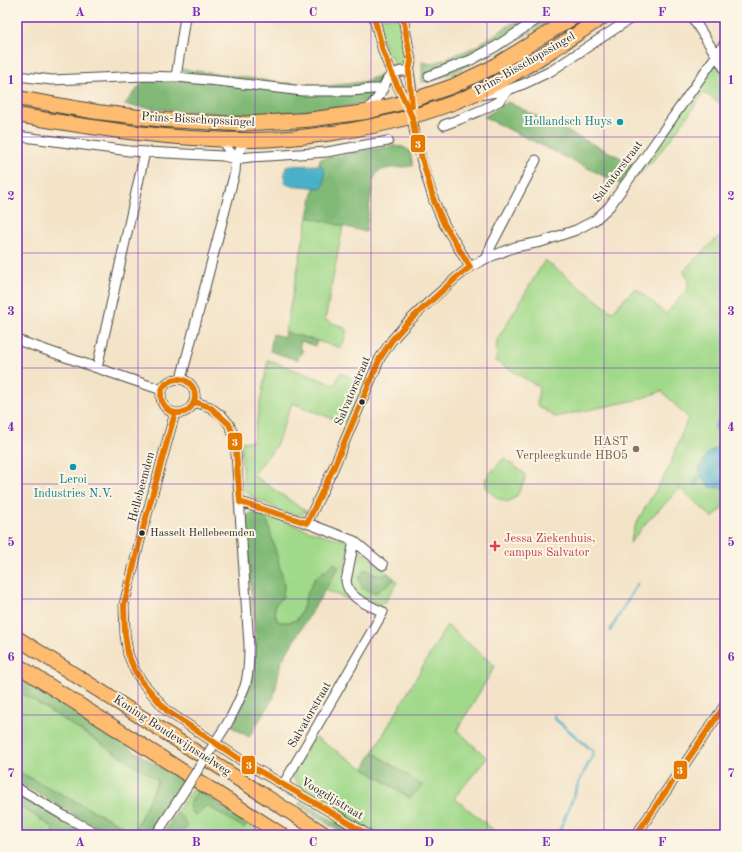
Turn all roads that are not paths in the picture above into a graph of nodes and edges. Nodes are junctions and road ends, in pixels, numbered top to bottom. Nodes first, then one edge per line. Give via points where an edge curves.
1 (185, 17) edge
2 (374, 17) edge
3 (404, 17) edge
4 (541, 17) edge
5 (574, 17) edge
6 (602, 17) edge
7 (633, 17) edge
8 (692, 17) edge
9 (725, 43) edge
10 (716, 55) junction
11 (725, 69) edge
12 (409, 71) junction
13 (392, 74) junction
14 (17, 76) edge
15 (429, 76) dead end
16 (176, 77) junction
17 (383, 89) junction
18 (508, 90) junction
19 (467, 97) junction
20 (17, 98) edge
21 (409, 101) junction
22 (366, 112) junction
23 (17, 115) edge
24 (412, 117) junction
25 (444, 125) dead end
26 (17, 136) edge
27 (218, 139) junction
28 (247, 140) junction
29 (388, 142) dead end
30 (145, 152) junction
31 (236, 159) junction
32 (536, 160) dead end
33 (487, 258) junction
34 (470, 267) junction
35 (17, 340) edge
36 (97, 368) junction
37 (181, 379) junction
38 (162, 390) junction
39 (195, 402) junction
40 (175, 413) junction
41 (240, 502) junction
42 (307, 523) junction
43 (354, 540) junction
44 (383, 565) dead end
45 (17, 638) edge
46 (17, 665) edge
47 (725, 705) edge
48 (283, 785) junction
49 (17, 788) edge
50 (100, 835) edge
51 (156, 835) edge
52 (282, 835) edge
53 (326, 835) edge
54 (368, 835) edge
55 (636, 835) edge

1 - 16 street
2 - 13 street
3 - 12 street via 412,61
4 - 15 street via 471,60
5 - 21 highway, Prins-Bisschopssingel via 491,68 453,86
6 - 19 highway, Prins-Bisschopssingel via 529,64
7 - 18 street, Prins-Bisschopssingel via 551,71
8 - 10 street
9 - 10 street, Salvatorstraat
10 - 11 street
10 - 33 street, Salvatorstraat via 626,184 608,208 595,220 562,236 515,247
12 - 13 street
12 - 21 street
13 - 17 street
13 - 21 street
14 - 16 street via 52,80
16 - 17 street via 303,91
17 - 22 street
18 - 19 street, Prins-Bisschopssingel
18 - 25 street, Prins-Bisschopssingel via 499,101
19 - 24 highway, Prins-Bisschopssingel
20 - 22 highway, Prins-Bisschopssingel via 97,112 166,120 236,124 306,120
21 - 22 highway, Prins-Bisschopssingel
21 - 24 street
23 - 27 highway, Prins-Bisschopssingel via 134,133
24 - 28 highway, Prins-Bisschopssingel via 363,129 304,137
24 - 34 street via 434,201 444,224
26 - 30 street
27 - 28 highway, Prins-Bisschopssingel
27 - 31 street, Prins-Bisschopssingel
28 - 31 street, Prins-Bisschopssingel
29 - 31 street via 327,152
30 - 31 street
30 - 36 street
31 - 37 street via 235,172
32 - 33 street
33 - 34 street, Salvatorstraat
34 - 42 street, Salvatorstraat via 407,323 380,358 333,470
35 - 36 street
36 - 38 street
37 - 38 street via 170,381
37 - 39 street via 193,388
38 - 40 street via 163,405
39 - 40 street via 187,411
39 - 41 street via 210,407 229,424 235,439
40 - 48 street, Hellebeemden via 124,605 128,654 143,683 167,710
41 - 42 street
41 - 51 street, bridge via 249,645 245,685 227,724
42 - 43 street
43 - 44 street
43 - 48 street, Salvatorstraat via 346,585 358,599 383,612
45 - 53 highway, Koning Boudewijnsnelweg
46 - 52 highway, Koning Boudewijnsnelweg
47 - 55 street
48 - 54 street, Voogdijstraat
49 - 50 street

